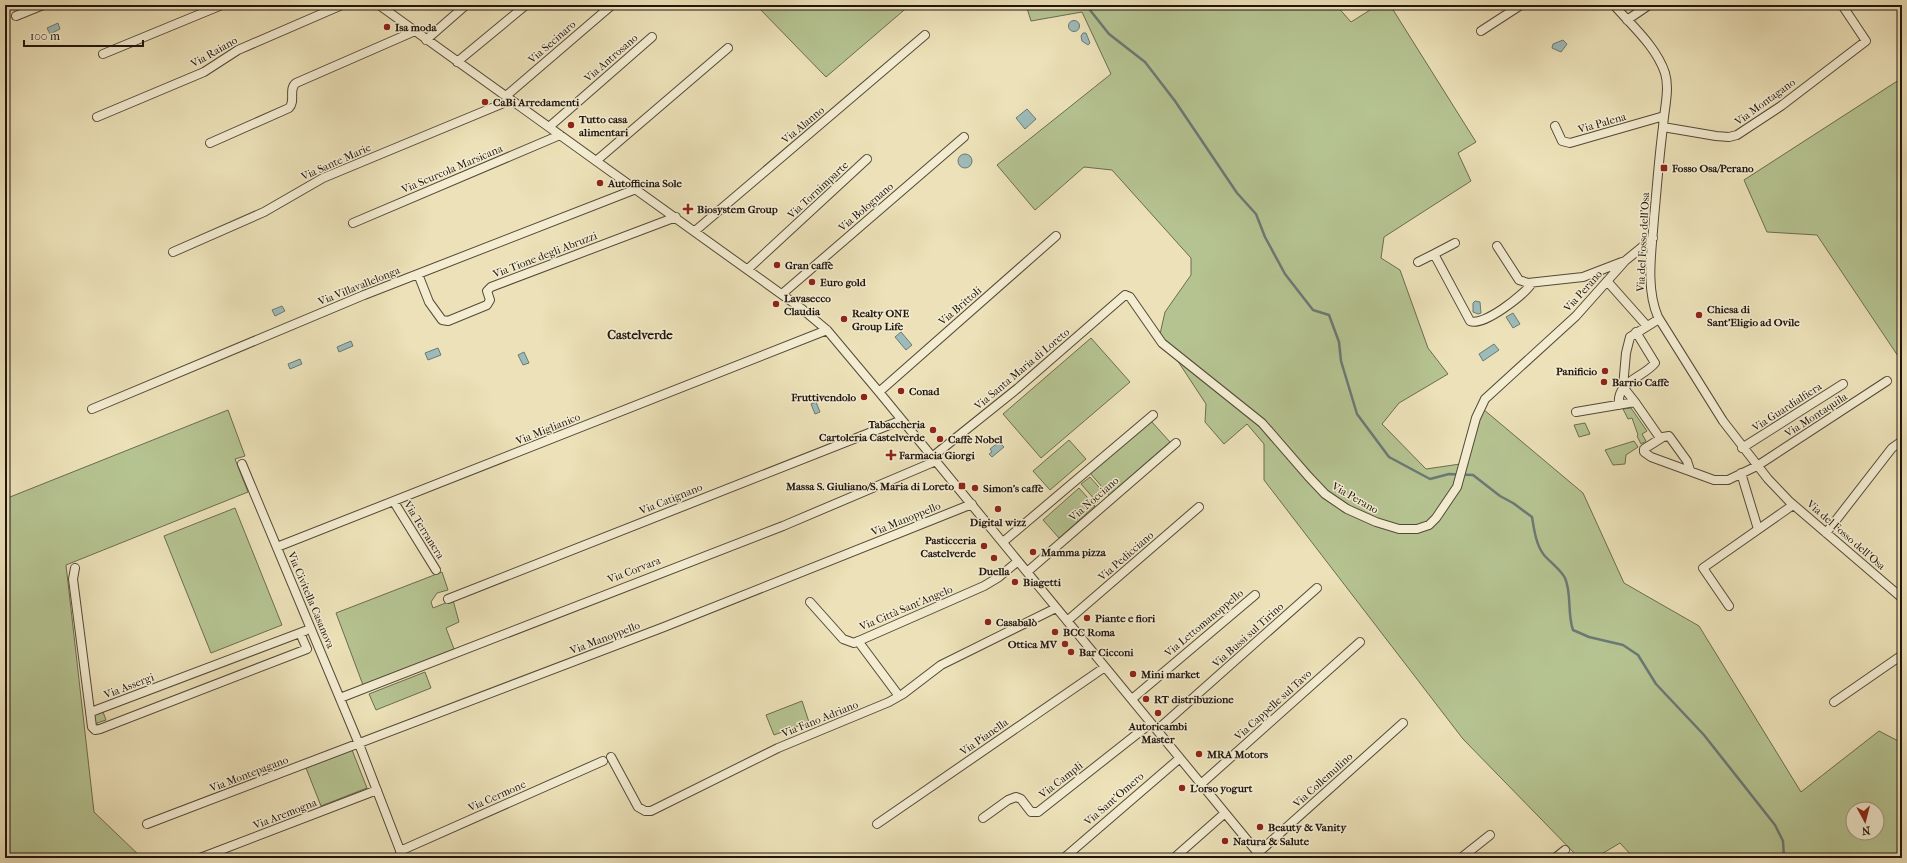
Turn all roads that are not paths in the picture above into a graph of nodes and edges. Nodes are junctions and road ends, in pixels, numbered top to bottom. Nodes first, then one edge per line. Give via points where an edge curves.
1 (43, 5) edge
2 (222, 5) edge
3 (342, 5) edge
4 (378, 5) edge
5 (466, 5) edge
6 (526, 5) edge
7 (612, 5) edge
8 (1521, 5) edge
9 (1614, 5) edge
10 (1649, 5) edge
11 (1842, 5) edge
12 (16, 16) dead end
13 (1627, 20) junction
14 (1481, 30) dead end
15 (415, 31) junction
16 (926, 35) dead end
17 (652, 37) dead end
18 (426, 40) junction
19 (728, 48) dead end
20 (103, 54) dead end
21 (458, 62) junction
22 (509, 98) junction
23 (1664, 116) junction
24 (97, 117) dead end
25 (1555, 126) dead end
26 (549, 127) junction
27 (1662, 127) junction
28 (560, 135) junction
29 (964, 137) dead end
30 (210, 143) dead end
31 (867, 159) dead end
32 (596, 161) junction
33 (636, 189) junction
34 (676, 217) junction
35 (353, 223) dead end
36 (695, 231) junction
37 (1056, 236) dead end
38 (1653, 238) junction
39 (1455, 243) dead end
40 (1497, 246) dead end
41 (174, 252) dead end
42 (1434, 254) junction
43 (1625, 261) junction
44 (1418, 262) dead end
45 (748, 269) junction
46 (418, 274) junction
47 (1607, 281) junction
48 (1532, 283) junction
49 (782, 294) junction
50 (1123, 296) joint
51 (1659, 319) junction
52 (1647, 326) junction
53 (827, 330) junction
54 (1636, 332) junction
55 (1886, 381) dead end
56 (1842, 384) dead end
57 (1623, 387) junction
58 (879, 392) junction
59 (1635, 402) junction
60 (1619, 405) junction
61 (92, 409) dead end
62 (1576, 412) dead end
63 (1153, 415) dead end
64 (902, 420) junction
65 (1660, 438) junction
66 (1902, 441) edge
67 (1176, 443) dead end
68 (1742, 448) junction
69 (934, 459) junction
70 (242, 464) dead end
71 (1757, 466) junction
72 (1690, 470) junction
73 (1741, 473) junction
74 (394, 502) junction
75 (972, 504) junction
76 (1793, 505) junction
77 (1199, 507) dead end
78 (1758, 529) junction
79 (1826, 533) junction
80 (1003, 542) junction
81 (277, 547) junction
82 (1018, 561) junction
83 (75, 568) dead end
84 (436, 570) dead end
85 (1027, 572) junction
86 (1317, 588) dead end
87 (1255, 595) dead end
88 (1902, 598) edge
89 (448, 599) dead end
90 (810, 602) dead end
91 (1729, 606) dead end
92 (1056, 608) junction
93 (1067, 622) junction
94 (311, 629) junction
95 (300, 633) junction
96 (858, 641) junction
97 (1360, 642) dead end
98 (318, 645) junction
99 (307, 649) junction
100 (1902, 655) edge
101 (1105, 667) junction
102 (899, 696) junction
103 (340, 698) junction
104 (1132, 699) junction
105 (1834, 702) dead end
106 (91, 712) junction
107 (1151, 723) junction
108 (1403, 723) dead end
109 (1158, 730) junction
110 (359, 744) junction
111 (1180, 758) junction
112 (607, 759) joint
113 (1201, 784) junction
114 (377, 790) junction
115 (1224, 813) junction
116 (983, 818) dead end
117 (147, 824) dead end
118 (877, 824) dead end
119 (1490, 835) dead end
120 (1565, 850) dead end
121 (401, 854) edge
122 (1260, 856) edge
123 (200, 858) edge
124 (1064, 858) edge
125 (1174, 858) edge
126 (1461, 858) edge
127 (1555, 858) edge

1 - 12 street
2 - 20 street
3 - 24 street, Via Raiano via 238,50 204,72
4 - 15 street
5 - 18 street
6 - 21 street
7 - 22 street, Via Secinaro
8 - 14 street
9 - 13 street, Via del Fosso dell'Osa
10 - 13 street
11 - 27 street, Via Montagano via 1866,41 1781,106 1737,135 1729,137
13 - 23 street, Via del Fosso dell'Osa via 1663,68 1667,86
15 - 18 street
15 - 30 street via 296,83 292,87 292,103 289,108
16 - 36 street, Via Alanno
17 - 26 street, Via Antrosano
18 - 21 street
19 - 32 street
21 - 22 street
22 - 26 street
22 - 41 street, Via Sante Marie via 323,178 264,212
23 - 25 street, Via Palena via 1570,143 1562,141
23 - 27 street, Via del Fosso dell'Osa
26 - 28 street
27 - 38 street, Via del Fosso dell'Osa
28 - 32 street
28 - 35 street, Via Scurcola Marsicana
29 - 49 street, Via Bolognano
31 - 45 street, Via Tornimparte
32 - 33 street
33 - 34 street
33 - 46 street, Via Villavallelonga
34 - 36 street
34 - 46 street, Via Tione degli Abruzzi via 491,287 487,291 490,300 488,305 448,321 441,319 432,306
36 - 45 street
37 - 58 street, Via Brittoli
38 - 43 street, Via Perano
38 - 51 street, Via del Fosso dell'Osa via 1651,293
39 - 42 street
40 - 48 street via 1519,280
42 - 44 street
42 - 48 street via 1467,319 1472,322 1484,320 1522,294
43 - 47 street, Via Perano
43 - 48 street via 1583,277
45 - 49 street
46 - 61 street, Via Villavallelonga
47 - 50 street, Via Perano via 1576,316 1485,399 1477,415 1457,487 1431,523 1409,530 1395,529 1357,514 1323,492 1256,418 1164,346 1130,297
47 - 52 street
49 - 53 street
50 - 69 street, Via Santa Maria di Loreto via 1096,322
51 - 52 street
51 - 68 street, Via del Fosso dell'Osa
52 - 54 street
53 - 58 street
53 - 74 street, Via Miglianico
54 - 57 street via 1630,337 1627,346
54 - 57 street via 1655,363
55 - 71 street, Via Montaquila
56 - 68 street, Via Guardialfiera
57 - 59 street
57 - 60 street
58 - 64 street
59 - 60 street
59 - 65 street
60 - 62 street
63 - 80 street
64 - 69 street
64 - 89 street, Via Catignano
65 - 72 street via 1672,438
65 - 72 street via 1645,447 1646,454
66 - 79 street via 1894,446
67 - 85 street, Via Nocciano
68 - 71 street, Via del Fosso dell'Osa
69 - 75 street
69 - 103 street, Via Corvara via 783,526
70 - 81 street, Via Civitella Casanova
71 - 73 street
71 - 76 street, Via del Fosso dell'Osa
72 - 73 street via 1719,480 1728,480
73 - 78 street
74 - 81 street, Via Miglianico
74 - 84 street, Via Terranera
75 - 80 street
75 - 110 street, Via Manoppello via 671,624
76 - 78 street, Via del Fosso dell'Osa
76 - 79 street, Via del Fosso dell'Osa
77 - 93 street, Via Pedicciano
78 - 91 street, Via del Fosso dell'Osa via 1703,568
79 - 88 street, Via del Fosso dell'Osa
80 - 82 street
81 - 94 street, Via Civitella Casanova
82 - 85 street
82 - 96 street, Via Città Sant'Angelo via 996,580
83 - 106 street, Via Assergi via 73,579
85 - 92 street
86 - 109 street, Via Bussi sul Tirino
87 - 104 street, Via Lettomanoppello
90 - 96 street, Via Città Sant'Angelo via 843,639 850,643
92 - 93 street
92 - 102 street, Via Fano Adriano via 941,665
93 - 101 street
94 - 95 street, Via Assergi
94 - 98 street, Via Civitella Casanova
95 - 99 street
95 - 106 street, Via Assergi
96 - 102 street
97 - 113 street, Via Cappelle sul Tavo
98 - 99 street
98 - 103 street, Via Civitella Casanova
99 - 106 street via 100,729 95,730 92,727
100 - 105 street
101 - 104 street
101 - 118 street, Via Pianella
102 - 112 street, Via Fano Adriano via 782,746 648,811 638,807
103 - 110 street, Via Civitella Casanova
104 - 107 street
107 - 109 street
107 - 116 street, Via Campli via 1038,812 1031,812 1021,799 1014,798
108 - 122 street, Via Collemulino
109 - 111 street
110 - 114 street
110 - 117 street, Via Montepagano
111 - 113 street
111 - 124 street, Via Sant'Omero
112 - 121 street, Via Cermone
113 - 115 street
114 - 121 street
114 - 123 street, Via Aremogna
115 - 122 street
115 - 125 street
119 - 126 street
120 - 127 street

